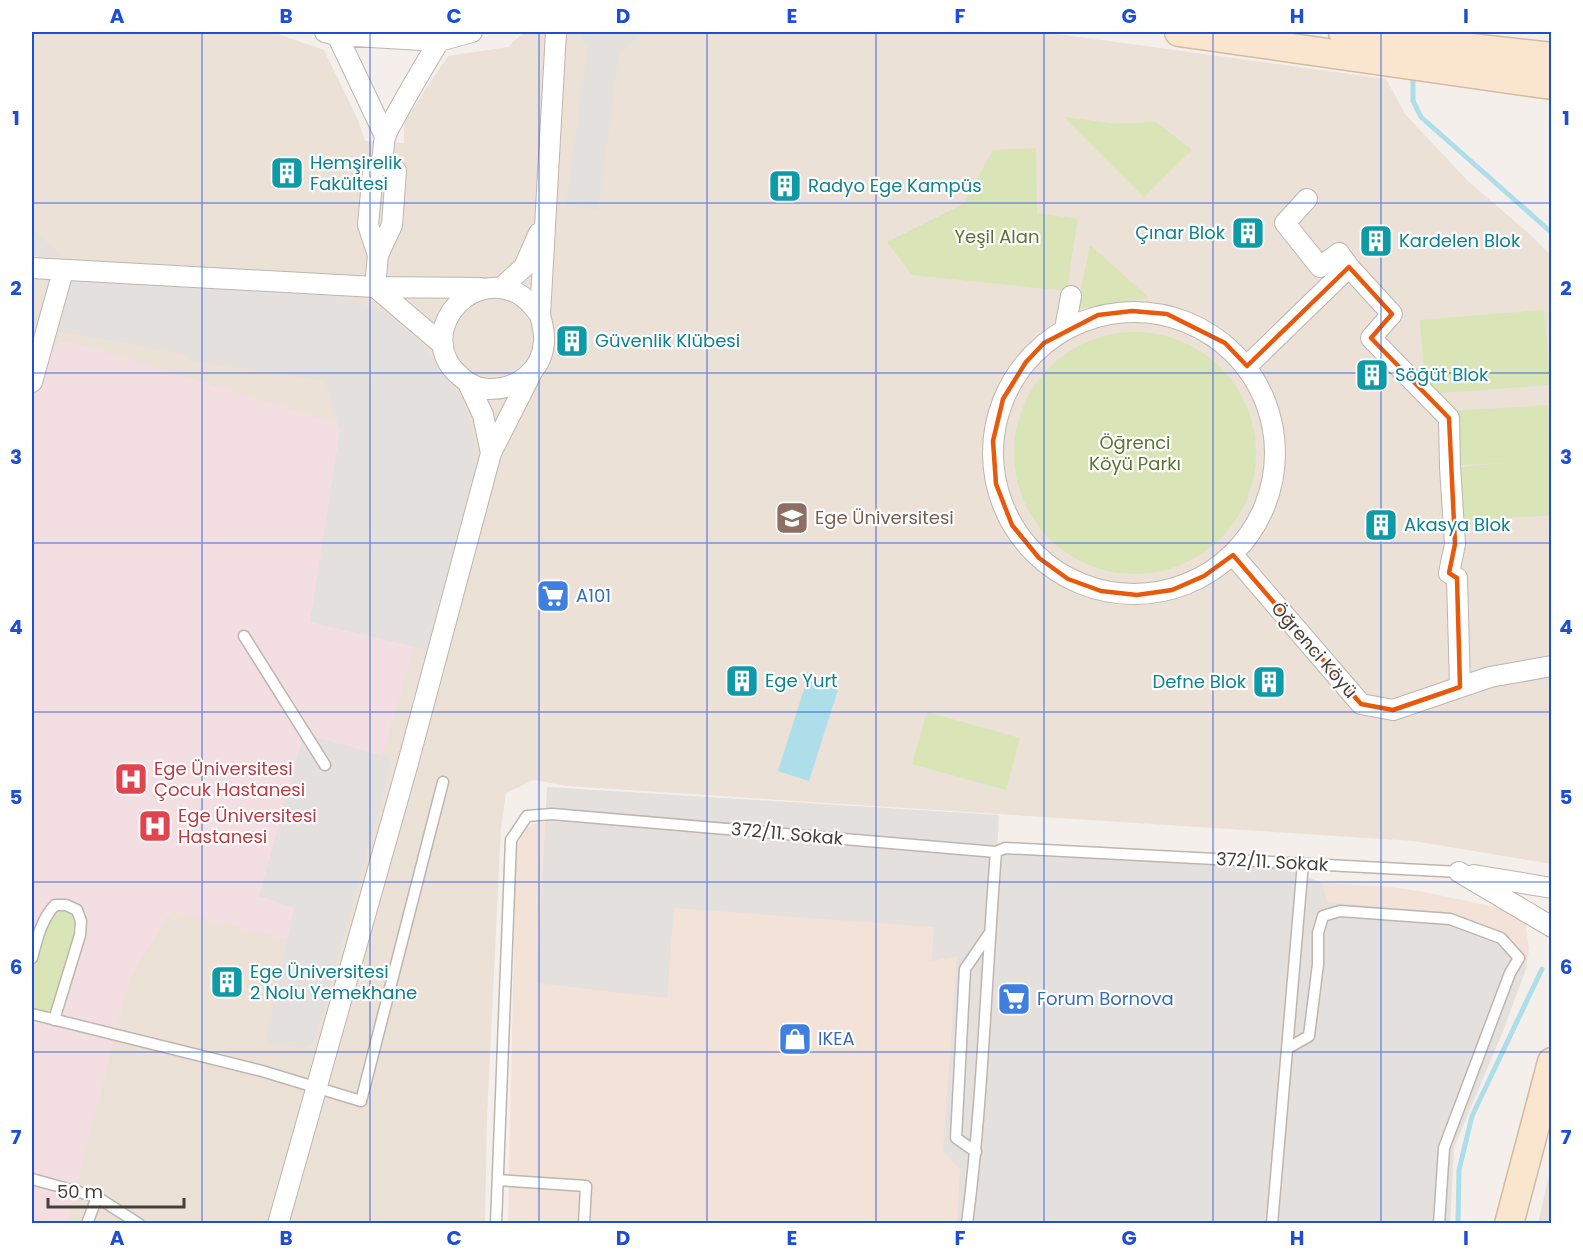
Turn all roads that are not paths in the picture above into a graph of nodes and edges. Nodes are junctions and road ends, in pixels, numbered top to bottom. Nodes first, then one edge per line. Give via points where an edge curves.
1 (472, 32) edge
2 (556, 32) edge
3 (1179, 32) edge
4 (1343, 32) edge
5 (331, 33) edge
6 (439, 41) junction
7 (1551, 57) edge
8 (1551, 85) edge
9 (385, 136) junction
10 (1307, 199) dead end
11 (544, 222) junction
12 (1349, 267) junction
13 (32, 268) edge
14 (63, 271) junction
15 (375, 287) junction
16 (492, 288) junction
17 (1071, 296) dead end
18 (540, 315) junction
19 (1065, 329) junction
20 (443, 345) junction
21 (1247, 366) junction
22 (532, 372) junction
23 (32, 382) edge
24 (468, 383) junction
25 (491, 453) junction
26 (1233, 555) junction
27 (244, 636) dead end
28 (1551, 666) edge
29 (1460, 687) junction
30 (325, 765) dead end
31 (443, 782) dead end
32 (996, 852) junction
33 (1303, 863) junction
34 (1459, 872) junction
35 (1551, 888) edge
36 (1551, 927) edge
37 (989, 934) junction
38 (32, 958) edge
39 (32, 1014) edge
40 (54, 1020) junction
41 (1288, 1048) junction
42 (1551, 1062) edge
43 (317, 1088) junction
44 (1551, 1129) edge
45 (976, 1152) junction
46 (32, 1179) edge
47 (498, 1180) junction
48 (97, 1197) junction
49 (87, 1224) edge
50 (139, 1224) edge
51 (278, 1224) edge
52 (496, 1224) edge
53 (584, 1224) edge
54 (967, 1224) edge
55 (1272, 1224) edge
56 (1439, 1224) edge
57 (1509, 1224) edge
58 (1526, 1224) edge

1 - 6 street
2 - 11 street
3 - 8 main road
4 - 7 main road
5 - 6 street
5 - 9 street
6 - 9 street
9 - 15 street via 382,162 373,171 368,225 378,255
10 - 12 street via 1285,223 1320,267 1339,253
11 - 16 street via 524,267
11 - 18 street
12 - 21 street
12 - 29 street via 1392,314 1371,338 1449,418 1455,544 1449,573 1457,578
13 - 14 street
14 - 15 street
14 - 23 street
15 - 16 street
15 - 20 street
16 - 18 street via 518,294
16 - 20 street via 467,295 454,307 445,324
17 - 19 street
18 - 22 street via 544,340
19 - 21 street via 1098,315 1132,311 1167,314 1197,325 1225,343
19 - 26 street via 1026,362 1003,399 993,441 996,484 1012,525 1039,558 1068,579 1101,591 1137,595 1172,590 1204,576
20 - 24 street via 456,374
21 - 26 street via 1267,402 1276,443 1273,484 1258,522
22 - 24 street via 519,383 502,389 484,389
22 - 25 street
24 - 25 street via 483,415
25 - 43 street
26 - 29 street, Öğrenci Köyü via 1361,704 1393,710
27 - 30 lane
28 - 29 street, Öğrenci Köyü
31 - 43 lane via 361,1101
32 - 33 lane, 372/11. Sokak via 1005,848
32 - 37 lane
32 - 47 lane, 372/11. Sokak via 561,815 527,816 511,840
33 - 34 lane, 372/11. Sokak
33 - 41 lane
34 - 35 street, 372/11. Sokak
34 - 36 street, 372/11. Sokak
37 - 45 lane
37 - 45 lane via 965,969 956,1138
38 - 40 lane via 40,927 55,905 77,910 80,935
39 - 40 lane
40 - 43 lane
41 - 55 lane
41 - 56 lane via 1309,1036 1323,916 1340,911 1449,919 1501,938 1519,958 1444,1148
42 - 57 main road
43 - 51 street
44 - 58 main road
45 - 54 lane
46 - 48 lane
47 - 52 lane, 372/11. Sokak
47 - 53 lane via 586,1186
48 - 49 lane
48 - 50 lane

